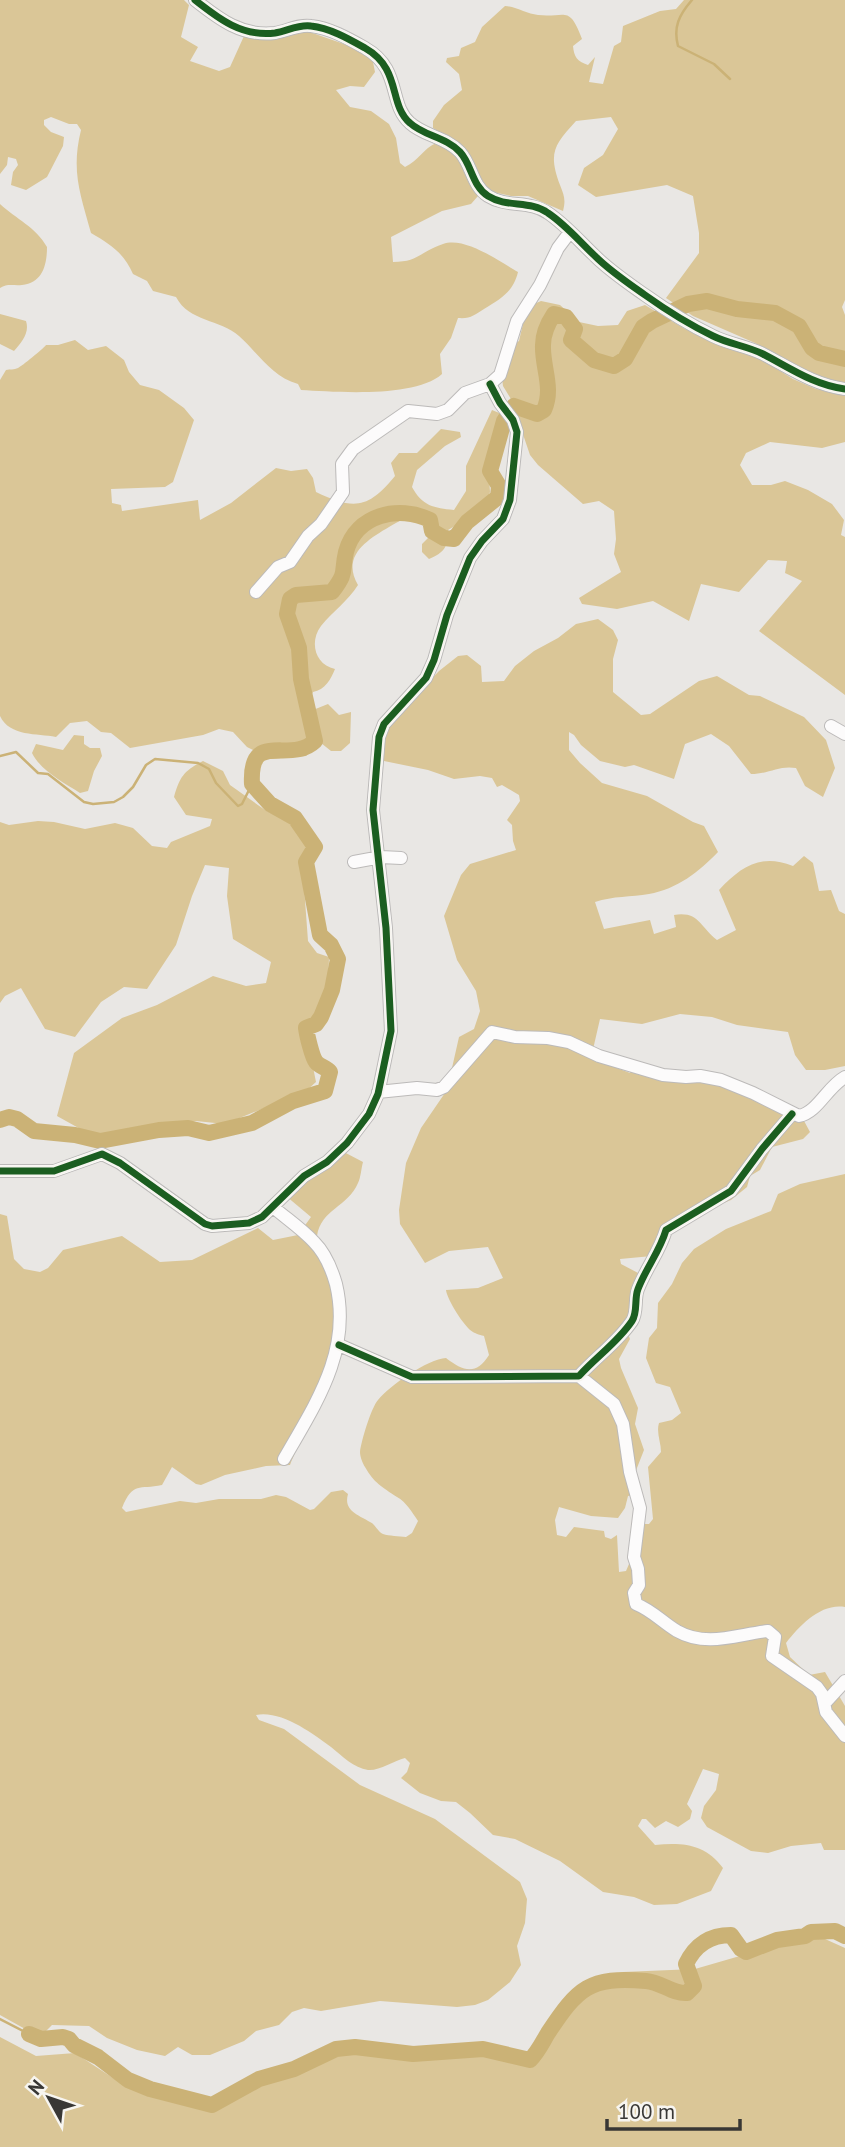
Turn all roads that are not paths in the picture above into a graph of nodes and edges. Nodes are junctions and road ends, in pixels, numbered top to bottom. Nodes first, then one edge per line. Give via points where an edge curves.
1 (195, 0) edge
2 (570, 232) junction
3 (490, 384) junction
4 (845, 389) edge
5 (256, 592) dead end
6 (831, 726) dead end
7 (845, 734) edge
8 (377, 858) junction
9 (401, 858) dead end
10 (354, 862) dead end
11 (845, 1077) edge
12 (378, 1092) junction
13 (792, 1114) junction
14 (0, 1171) edge
15 (273, 1208) junction
16 (339, 1345) junction
17 (579, 1376) junction
18 (284, 1458) dead end
19 (845, 1681) edge
20 (825, 1703) junction
21 (845, 1736) edge

1 - 2 street via 232,27 269,33 312,26 365,48 386,67 409,122 456,148 483,192 502,201 535,205
2 - 3 street via 517,321 500,375
2 - 4 street via 596,258 689,323 754,349 814,381
3 - 5 street via 465,393 448,410 436,414 408,411 353,449 342,464 343,492 290,562 278,567
3 - 8 street via 513,420 517,442 506,511 470,558 426,678 381,730 374,777
6 - 7 street
8 - 9 street
8 - 10 street
8 - 12 street via 391,1031
11 - 13 street via 804,1116
12 - 13 street via 443,1087 492,1032 569,1042 663,1075 721,1080
12 - 15 street via 369,1114 347,1143 296,1183
13 - 17 street via 732,1191 666,1230 638,1290 632,1321
14 - 15 street via 54,1171 102,1154 205,1224 256,1221
15 - 16 street via 316,1244 333,1272 340,1302
16 - 17 street via 412,1377
16 - 18 street via 311,1412
17 - 20 street via 614,1404 623,1423 640,1508 634,1557 639,1585 634,1592 636,1604 699,1639 726,1640 768,1631 775,1637 772,1656 817,1687
19 - 20 street
20 - 21 street via 826,1712

